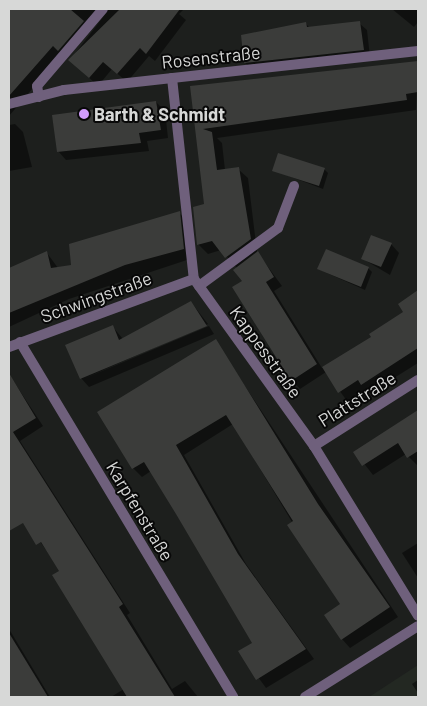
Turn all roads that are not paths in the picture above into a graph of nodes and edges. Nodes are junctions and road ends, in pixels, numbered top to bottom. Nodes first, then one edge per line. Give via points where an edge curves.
1 (103, 9) edge
2 (418, 51) edge
3 (172, 78) junction
4 (39, 96) junction
5 (9, 104) edge
6 (294, 186) dead end
7 (197, 282) junction
8 (20, 342) junction
9 (9, 347) edge
10 (418, 380) edge
11 (314, 446) junction
12 (418, 616) edge
13 (418, 626) edge
14 (232, 697) edge
15 (305, 697) edge

1 - 4 street via 37,86
2 - 3 street, Rosenstraße
3 - 4 street, Rosenstraße
3 - 7 street, Kappesstraße
4 - 5 street, Rosenstraße
6 - 7 street, Schwingstraße via 278,228
7 - 8 street, Schwingstraße
7 - 11 street, Kappesstraße
8 - 9 street, Schwingstraße
8 - 14 street, Karpfenstraße
10 - 11 street, Plattstraße
11 - 12 street, Kappesstraße
13 - 15 street

